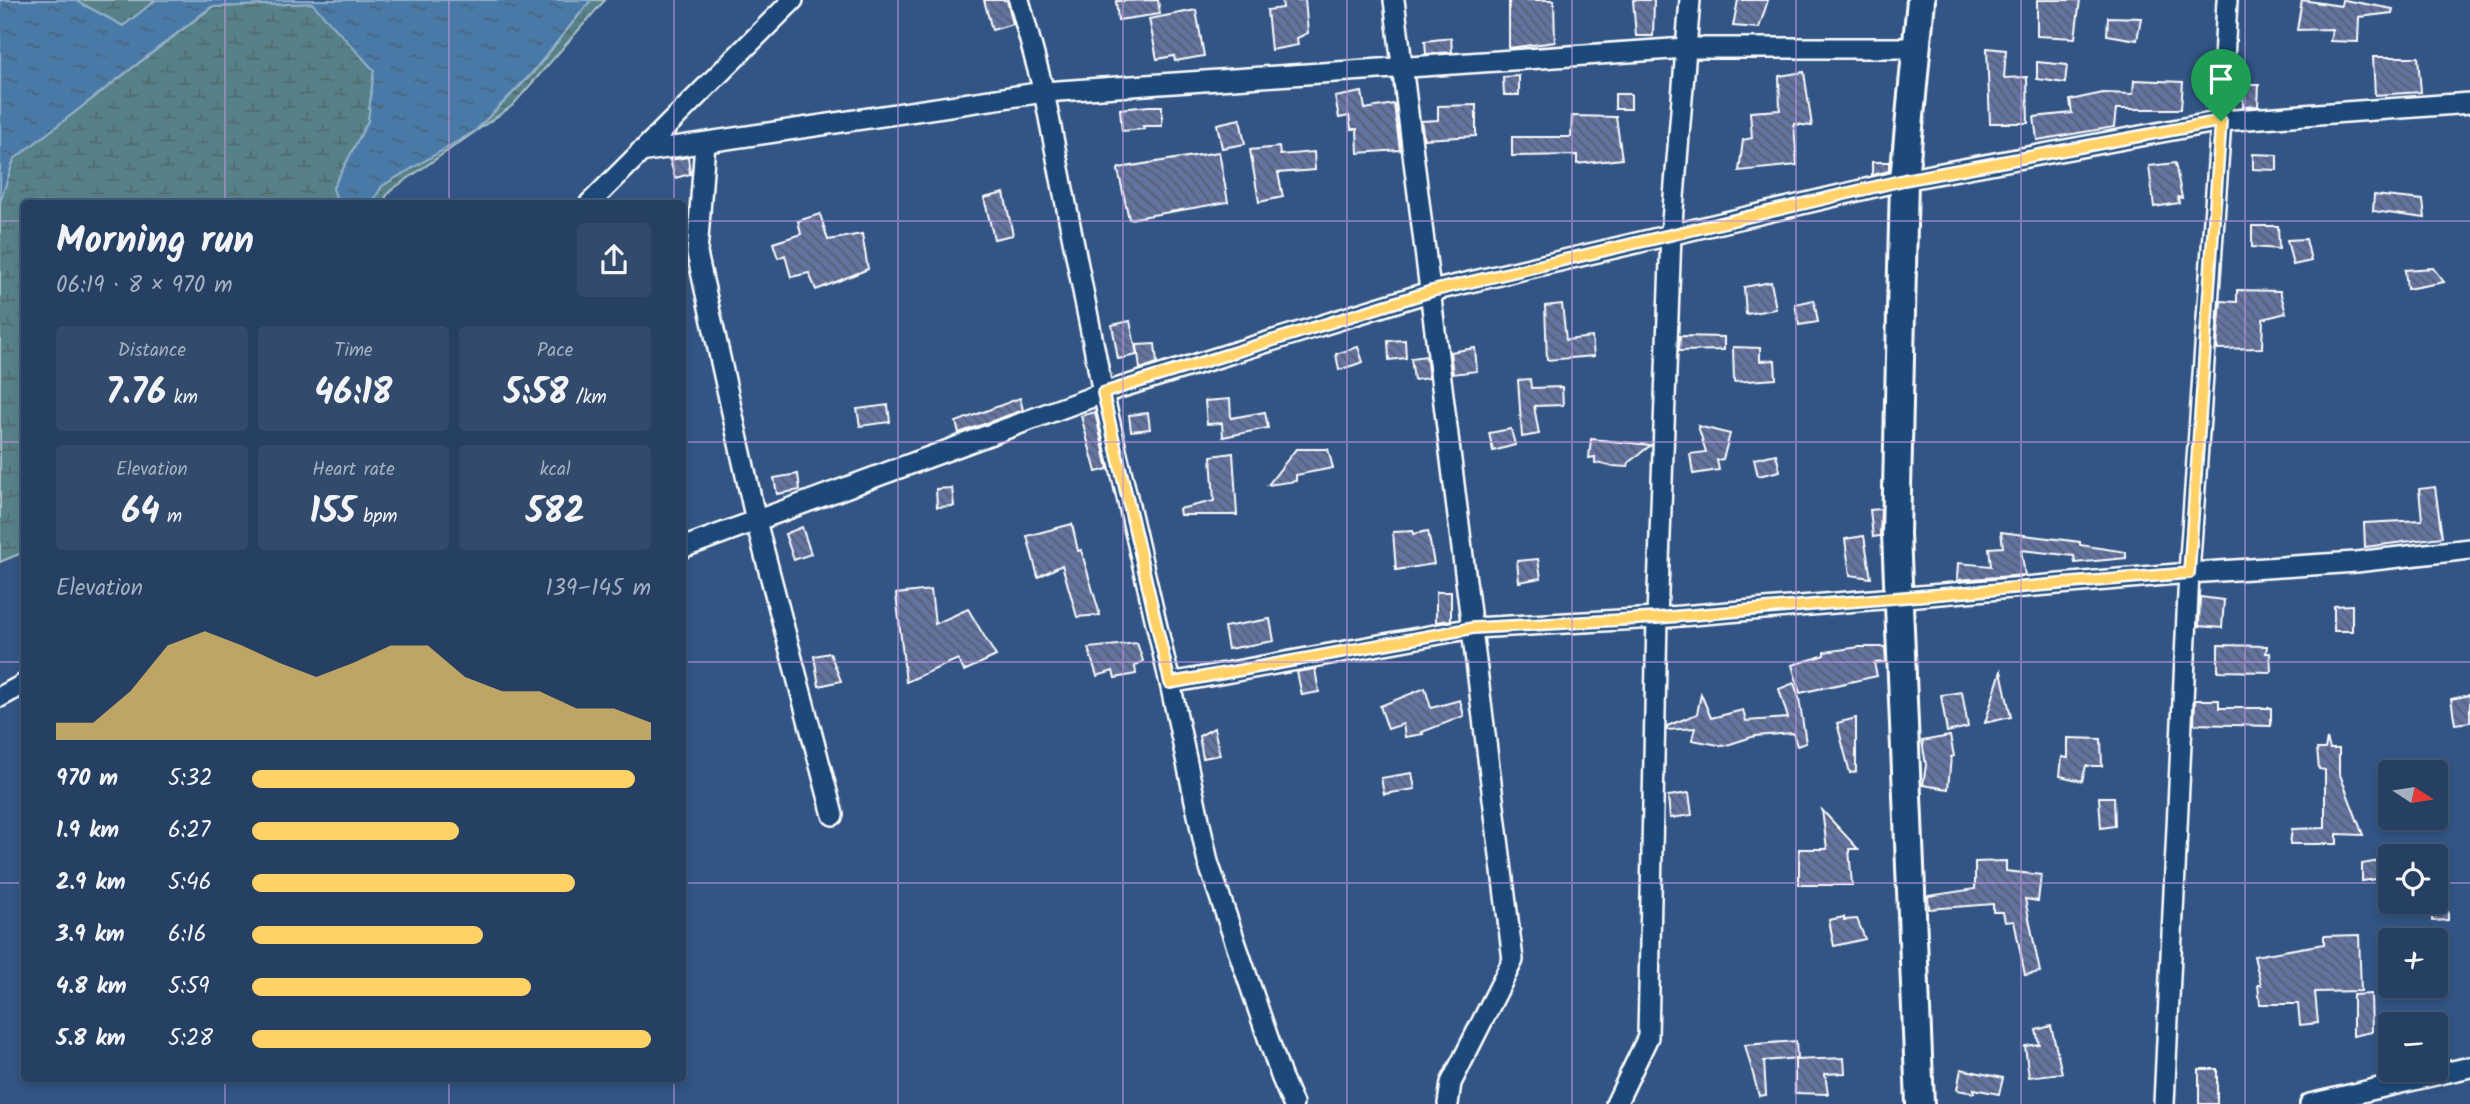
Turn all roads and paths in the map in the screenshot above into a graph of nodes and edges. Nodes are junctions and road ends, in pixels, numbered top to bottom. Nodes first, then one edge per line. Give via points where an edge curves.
1 (793, 0) edge
2 (1019, 0) edge
3 (1394, 0) edge
4 (1690, 0) edge
5 (1921, 0) edge
6 (2227, 0) edge
7 (1686, 48) junction
8 (1916, 48) junction
9 (1404, 68) junction
10 (1044, 92) junction
11 (2470, 103) edge
12 (2221, 121) junction
13 (705, 143) junction
14 (640, 152) junction
15 (1904, 180) junction
16 (593, 200) edge
17 (1671, 234) junction
18 (1432, 291) junction
19 (1103, 393) junction
20 (756, 521) junction
21 (686, 547) edge
22 (2470, 549) edge
23 (2189, 573) junction
24 (1899, 597) junction
25 (1657, 618) junction
26 (1473, 628) junction
27 (1170, 683) junction
28 (21, 686) edge
29 (0, 697) edge
30 (833, 815) dead end
31 (2470, 1066) edge
32 (1293, 1104) edge
33 (1448, 1104) edge
34 (1616, 1104) edge
35 (1920, 1104) edge
36 (2164, 1104) edge
37 (2310, 1104) edge

1 - 14 street
2 - 10 street
3 - 9 street
4 - 7 street
5 - 8 main road
6 - 12 street
7 - 8 street
7 - 9 street
7 - 17 street
8 - 15 main road
9 - 10 street
9 - 18 street
10 - 13 street
10 - 19 street
11 - 12 street
12 - 15 street
12 - 23 street
13 - 14 street
13 - 20 street via 697,253
14 - 16 street
15 - 17 street
15 - 24 main road via 1896,534
17 - 18 street
17 - 25 street
18 - 19 street
18 - 26 street
19 - 20 street
19 - 27 street
20 - 21 street
20 - 30 street
22 - 23 street
23 - 24 street
23 - 36 street
24 - 25 street
24 - 35 main road
25 - 26 street
25 - 34 street via 1648,1037
26 - 27 street
26 - 33 street via 1513,960 1451,1083
27 - 32 street via 1208,862
28 - 29 street
31 - 37 street

